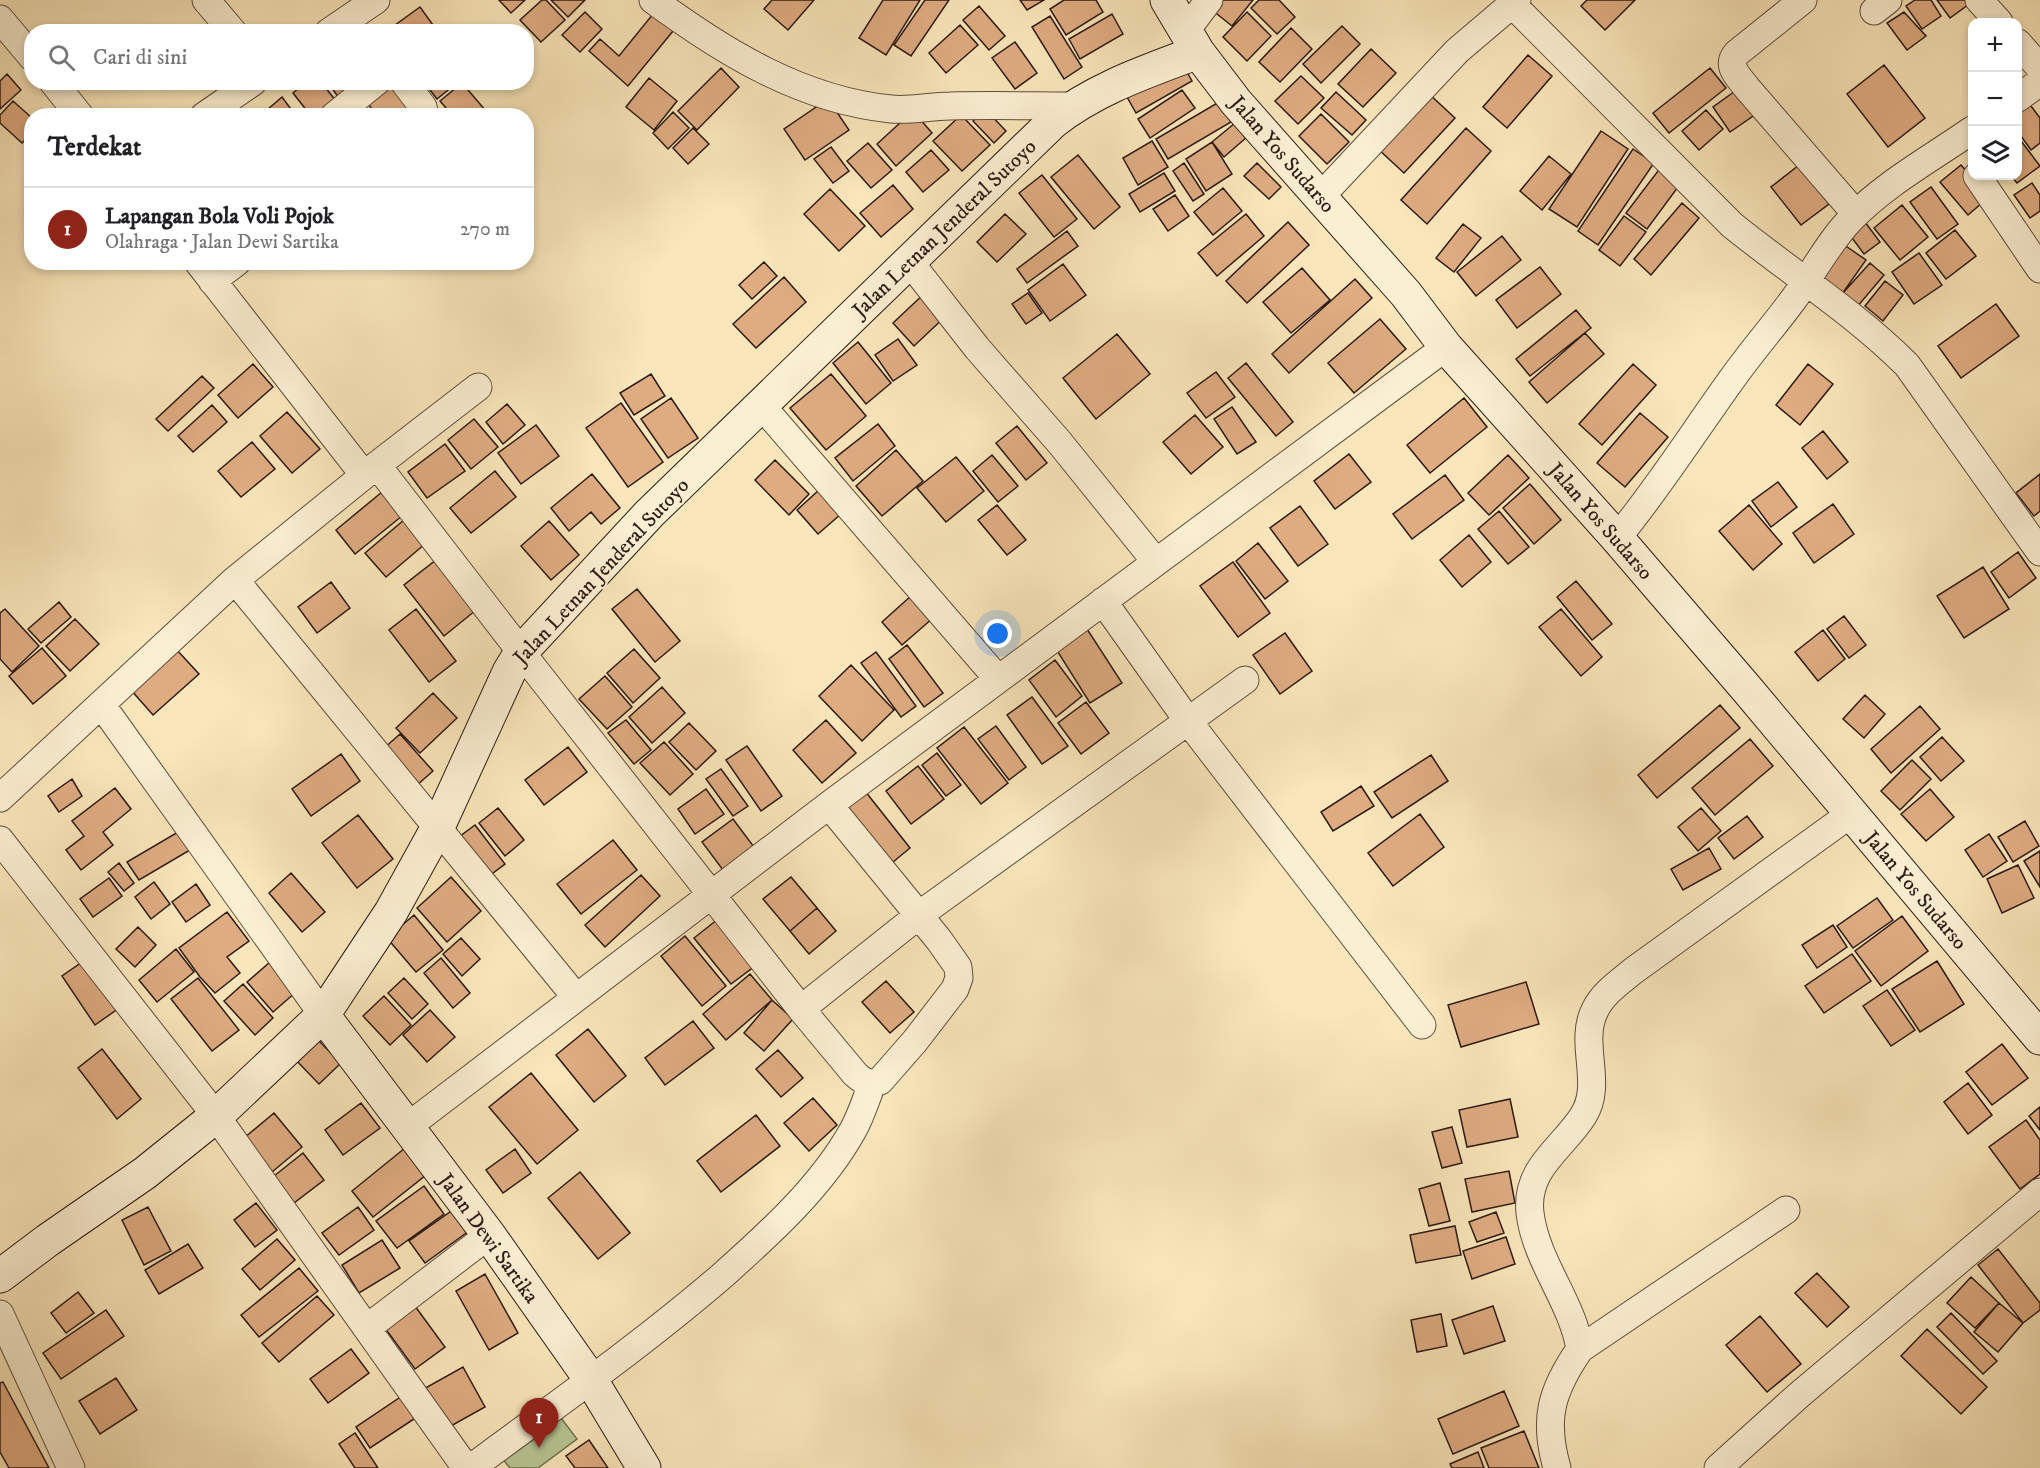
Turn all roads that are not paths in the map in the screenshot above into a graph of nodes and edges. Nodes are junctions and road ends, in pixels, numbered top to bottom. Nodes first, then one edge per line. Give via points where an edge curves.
1 (206, 0) edge
2 (376, 0) edge
3 (653, 0) edge
4 (1167, 0) edge
5 (1209, 0) edge
6 (1803, 0) edge
7 (1979, 0) edge
8 (1514, 2) edge
9 (1995, 18) edge
10 (0, 19) edge
11 (226, 24) edge
12 (341, 24) edge
13 (1192, 42) junction
14 (24, 48) edge
15 (2022, 48) edge
16 (2040, 68) edge
17 (2040, 82) edge
18 (59, 90) edge
19 (241, 90) edge
20 (366, 90) edge
21 (410, 90) edge
22 (2022, 95) edge
23 (1074, 106) junction
24 (74, 108) edge
25 (216, 108) edge
26 (344, 108) edge
27 (423, 108) edge
28 (1963, 136) edge
29 (1968, 155) edge
30 (1980, 180) edge
31 (1321, 196) junction
32 (1856, 214) junction
33 (909, 261) junction
34 (2040, 269) edge
35 (205, 272) edge
36 (1807, 281) junction
37 (1446, 347) junction
38 (478, 387) dead end
39 (761, 405) junction
40 (370, 470) junction
41 (1617, 538) junction
42 (2040, 552) edge
43 (1156, 562) junction
44 (235, 580) junction
45 (1103, 601) junction
46 (520, 652) junction
47 (998, 679) junction
48 (1245, 680) dead end
49 (101, 704) junction
50 (1188, 721) junction
51 (0, 798) edge
52 (829, 805) junction
53 (1852, 813) junction
54 (438, 827) junction
55 (0, 840) edge
56 (711, 893) junction
57 (919, 915) junction
58 (575, 996) junction
59 (801, 1009) junction
60 (323, 1015) junction
61 (1422, 1025) dead end
62 (2040, 1038) edge
63 (872, 1084) junction
64 (216, 1116) junction
65 (407, 1126) junction
66 (2040, 1192) edge
67 (1786, 1210) dead end
68 (489, 1235) junction
69 (1, 1271) edge
70 (0, 1314) edge
71 (367, 1328) junction
72 (1580, 1349) junction
73 (591, 1380) junction
74 (71, 1468) edge
75 (466, 1468) edge
76 (471, 1468) edge
77 (644, 1468) edge
78 (1557, 1468) edge
79 (1718, 1468) edge

1 - 11 street
2 - 12 street
3 - 23 street via 702,36 790,84 834,99 892,109
4 - 13 street, Jalan Yos Sudarso
5 - 13 street
6 - 32 street via 1737,53 1732,67
7 - 9 street
8 - 31 street via 1457,51
8 - 36 street via 1732,225
10 - 14 street
13 - 23 street, Jalan Letnan Jenderal Sutoyo
13 - 31 street, Jalan Yos Sudarso via 1236,102
15 - 16 street
17 - 22 street
18 - 24 street
19 - 25 street
20 - 26 street
21 - 27 street
23 - 33 street, Jalan Letnan Jenderal Sutoyo
28 - 29 street
28 - 32 street
30 - 34 street
31 - 37 street, Jalan Yos Sudarso
32 - 36 street via 1823,254
33 - 39 street, Jalan Letnan Jenderal Sutoyo
33 - 43 street
35 - 40 street
36 - 41 street
36 - 42 street via 1907,365
37 - 41 street, Jalan Yos Sudarso
37 - 43 street
38 - 40 street
39 - 46 street, Jalan Letnan Jenderal Sutoyo via 649,514
39 - 47 street
40 - 44 street
40 - 46 street
41 - 53 street, Jalan Yos Sudarso
43 - 45 street
44 - 49 street
44 - 54 street
45 - 47 street
45 - 50 street
46 - 54 street, Jalan Letnan Jenderal Sutoyo
46 - 56 street
47 - 52 street
48 - 50 street
49 - 51 street
49 - 60 street
50 - 57 street
50 - 61 street
52 - 56 street
52 - 57 street
53 - 62 street, Jalan Yos Sudarso
53 - 72 street via 1633,971 1595,1008 1589,1026 1592,1087 1588,1105 1539,1170 1530,1190 1535,1236 1578,1333
54 - 58 street
54 - 60 street, Jalan Letnan Jenderal Sutoyo via 391,912
55 - 64 street
56 - 58 street
56 - 59 street
57 - 59 street
57 - 63 street via 958,967 959,978 915,1041 880,1081
58 - 65 street
59 - 63 street via 855,1074
60 - 64 street, Jalan Letnan Jenderal Sutoyo
60 - 65 street, Jalan Dewi Sartika
63 - 73 street via 854,1130 773,1230 682,1310
64 - 69 street, Jalan Letnan Jenderal Sutoyo via 145,1173
64 - 71 street
65 - 68 street, Jalan Dewi Sartika
66 - 79 street
67 - 72 street
68 - 71 street
68 - 73 street, Jalan Dewi Sartika
70 - 74 street
71 - 75 street
72 - 78 street via 1550,1410 1551,1444
73 - 76 street
73 - 77 street, Jalan Dewi Sartika

